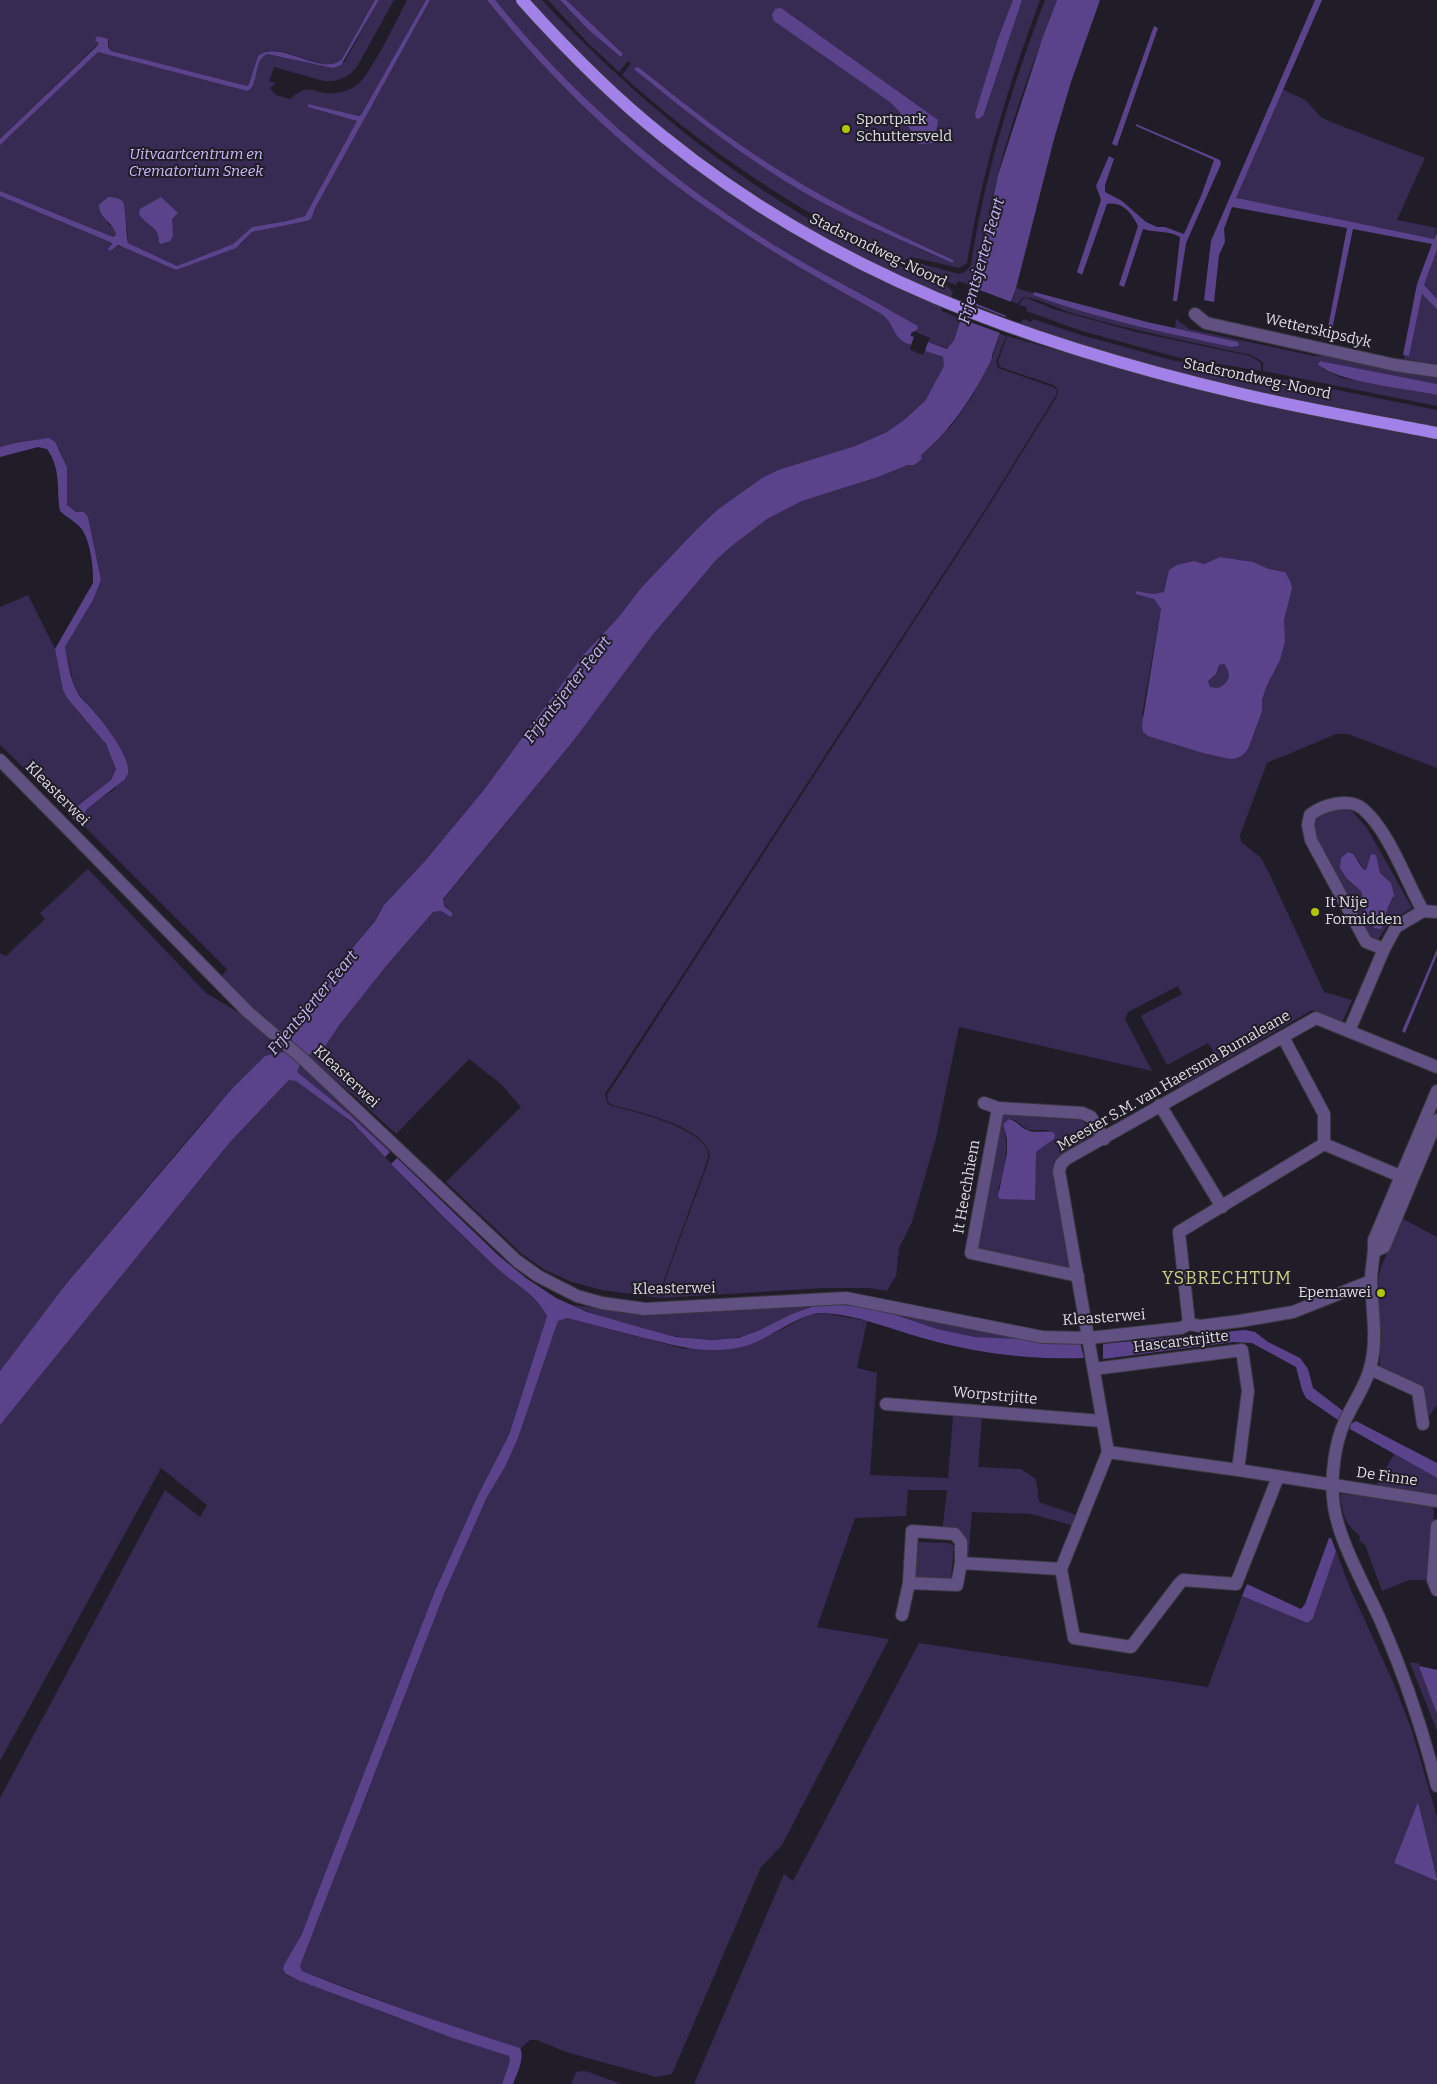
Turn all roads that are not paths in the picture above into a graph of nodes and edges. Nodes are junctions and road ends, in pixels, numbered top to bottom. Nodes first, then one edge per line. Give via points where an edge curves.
1 (522, 0) edge
2 (1194, 314) dead end
3 (1437, 371) edge
4 (1437, 433) edge
5 (0, 760) edge
6 (1423, 911) junction
7 (1437, 912) edge
8 (1384, 949) junction
9 (1349, 1031) junction
10 (1283, 1037) junction
11 (1437, 1067) edge
12 (1437, 1091) edge
13 (984, 1103) dead end
14 (1160, 1105) junction
15 (998, 1108) junction
16 (1437, 1120) edge
17 (1104, 1139) junction
18 (1324, 1144) junction
19 (1400, 1176) junction
20 (1222, 1207) junction
21 (1375, 1251) junction
22 (1078, 1276) junction
23 (1371, 1281) junction
24 (1189, 1324) junction
25 (1089, 1338) junction
26 (1094, 1369) junction
27 (1370, 1369) junction
28 (886, 1404) dead end
29 (1102, 1421) junction
30 (1422, 1424) dead end
31 (1108, 1452) junction
32 (1238, 1470) junction
33 (1278, 1477) junction
34 (1333, 1486) junction
35 (1437, 1501) edge
36 (1437, 1526) edge
37 (961, 1563) junction
38 (1061, 1569) junction
39 (909, 1583) junction
40 (1437, 1590) edge
41 (902, 1615) dead end
42 (1432, 1746) edge
43 (1437, 1786) edge

1 - 4 main road, Stadsrondweg-Noord via 592,74 708,171 788,224 895,282 1086,353 1240,394
2 - 3 street, Wetterskipsdyk via 1206,323 1395,365
5 - 25 street, Kleasterwei via 230,993 517,1261 538,1276 577,1296 645,1309 846,1298 1042,1336
6 - 7 street
6 - 8 street via 1396,928
6 - 8 street via 1381,830 1363,808 1354,804 1329,806 1310,815 1311,840 1366,942
8 - 9 street
9 - 10 street, Meester S.M. van Haersma Bumaleane via 1316,1018
9 - 11 street, Meester S.M. van Haersma Bumaleane
10 - 14 street, Meester S.M. van Haersma Bumaleane
10 - 18 street via 1324,1114
12 - 19 street
13 - 15 street
14 - 17 street, Meester S.M. van Haersma Bumaleane
14 - 20 street
15 - 17 street via 1082,1113 1091,1117
15 - 22 street, It Heechhiem via 971,1253
16 - 21 street via 1384,1247
17 - 22 street, Meester S.M. van Haersma Bumaleane via 1066,1159 1059,1171
18 - 19 street
18 - 20 street
19 - 21 street via 1374,1240
20 - 24 street via 1179,1232
21 - 23 street
22 - 25 street, Meester S.M. van Haersma Bumaleane
23 - 24 street, Kleasterwei via 1293,1312 1200,1326
23 - 27 street via 1374,1350
24 - 25 street, Kleasterwei via 1181,1328
25 - 26 street
26 - 29 street
26 - 32 street, Hascarstrjitte via 1242,1350 1248,1391
27 - 30 street via 1418,1391
27 - 34 street via 1343,1424
28 - 29 street, Worpstrjitte
29 - 31 street
31 - 32 street
31 - 38 street
32 - 33 street
33 - 34 street
33 - 38 street via 1236,1584 1184,1580 1131,1647 1074,1638
34 - 35 street, De Finne
34 - 42 street via 1335,1510 1345,1541
36 - 40 street via 1433,1580
37 - 38 street
37 - 39 street via 957,1585
37 - 39 street via 961,1542 955,1534 912,1532
39 - 41 street
42 - 43 street

